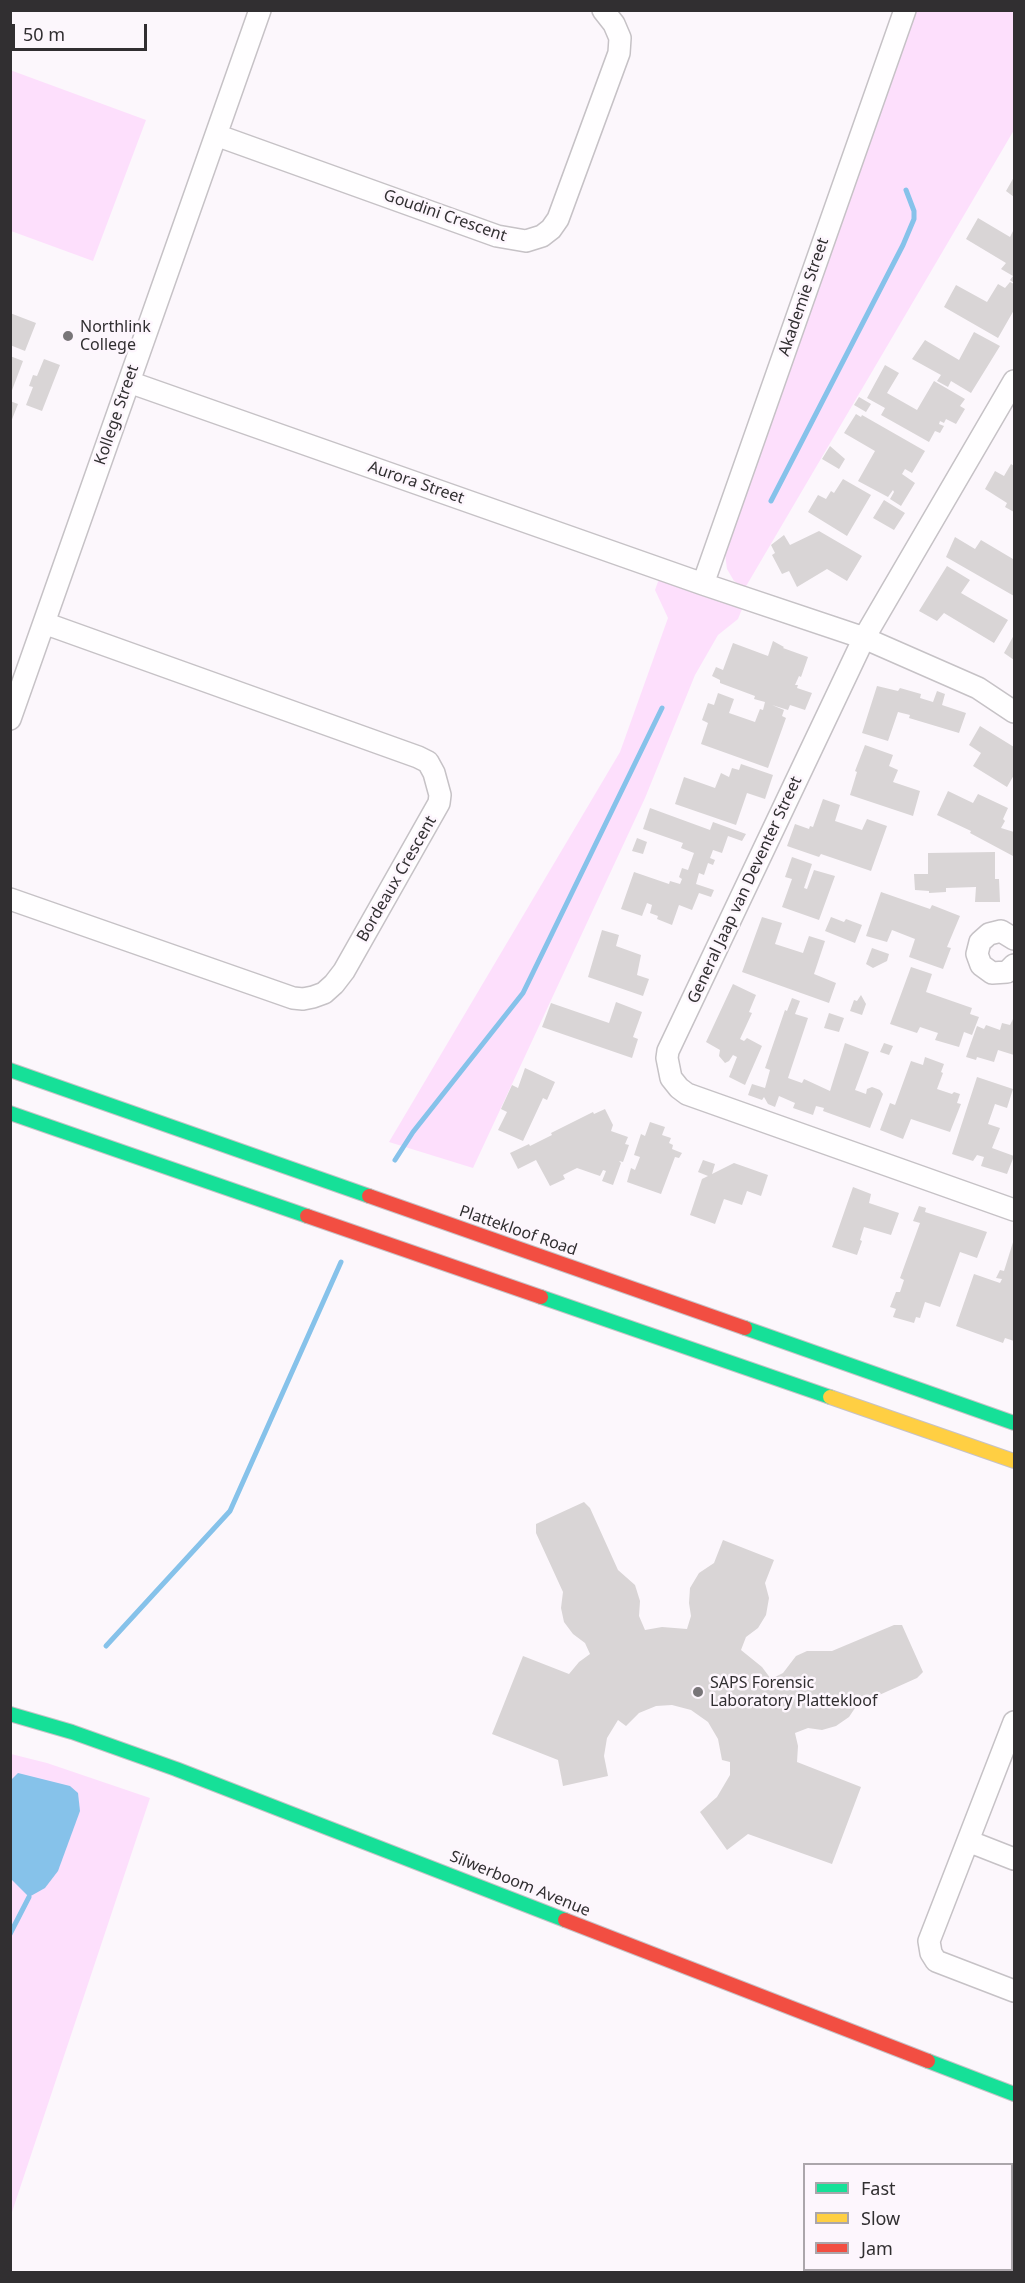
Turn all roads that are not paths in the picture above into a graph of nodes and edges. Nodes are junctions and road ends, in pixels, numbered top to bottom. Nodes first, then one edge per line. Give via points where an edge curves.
1 (260, 10) edge
2 (603, 10) edge
3 (905, 10) edge
4 (216, 135) junction
5 (1014, 381) edge
6 (129, 382) junction
7 (703, 584) junction
8 (44, 623) junction
9 (864, 638) junction
10 (1014, 712) edge
11 (10, 718) edge
12 (10, 899) edge
13 (1014, 939) edge
14 (1014, 965) edge
15 (10, 1070) edge
16 (10, 1113) edge
17 (1014, 1210) edge
18 (1014, 1423) edge
19 (1014, 1461) edge
20 (10, 1714) edge
21 (1014, 1726) edge
22 (968, 1841) junction
23 (1014, 1859) edge
24 (1014, 1991) edge
25 (1013, 2087) edge

1 - 4 street, Kollege Street
2 - 4 street, Goudini Crescent via 620,38 619,53 558,219 542,236 526,241 497,236
3 - 7 street, Akademie Street
4 - 6 street, Kollege Street
5 - 9 street, General Jaap van Deventer Street
6 - 7 street, Aurora Street
6 - 8 street, Kollege Street
7 - 9 street, Aurora Street
8 - 11 street, Kollege Street
8 - 12 street, Bordeaux Crescent via 418,757 428,762 440,795 344,971 324,993 313,997 293,998
9 - 10 street, Aurora Street via 978,688
9 - 17 street, General Jaap van Deventer Street via 668,1051 668,1069 687,1094
13 - 14 street via 1001,931 989,934 980,942 977,954 981,965 992,972 1007,972
15 - 18 main road, Plattekloof Road
16 - 19 main road
20 - 25 main road, Silwerboom Avenue via 176,1769
21 - 22 street
22 - 23 street
22 - 24 street via 931,1933 931,1953 944,1965

